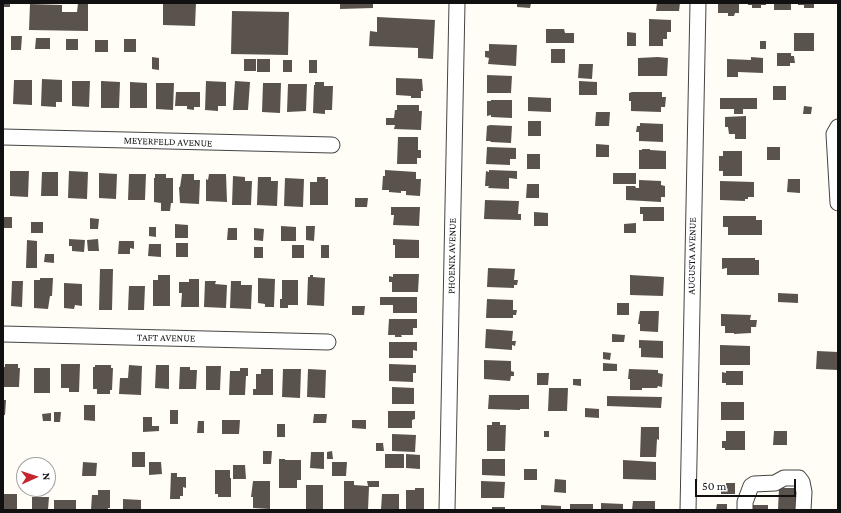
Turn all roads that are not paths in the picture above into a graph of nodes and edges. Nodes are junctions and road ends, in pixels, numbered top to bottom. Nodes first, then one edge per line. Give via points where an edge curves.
1 (457, 3) edge
2 (698, 3) edge
3 (838, 128) edge
4 (3, 137) edge
5 (332, 145) dead end
6 (838, 204) edge
7 (3, 334) edge
8 (328, 342) dead end
9 (447, 510) edge
10 (688, 510) edge
11 (745, 510) edge
12 (803, 510) edge

1 - 9 street, PHOENIX AVENUE
2 - 10 street, AUGUSTA AVENUE
3 - 6 street via 834,134
4 - 5 street, MEYERFELD AVENUE
7 - 8 street, TAFT AVENUE
11 - 12 street via 745,502 754,484 799,478 804,492

